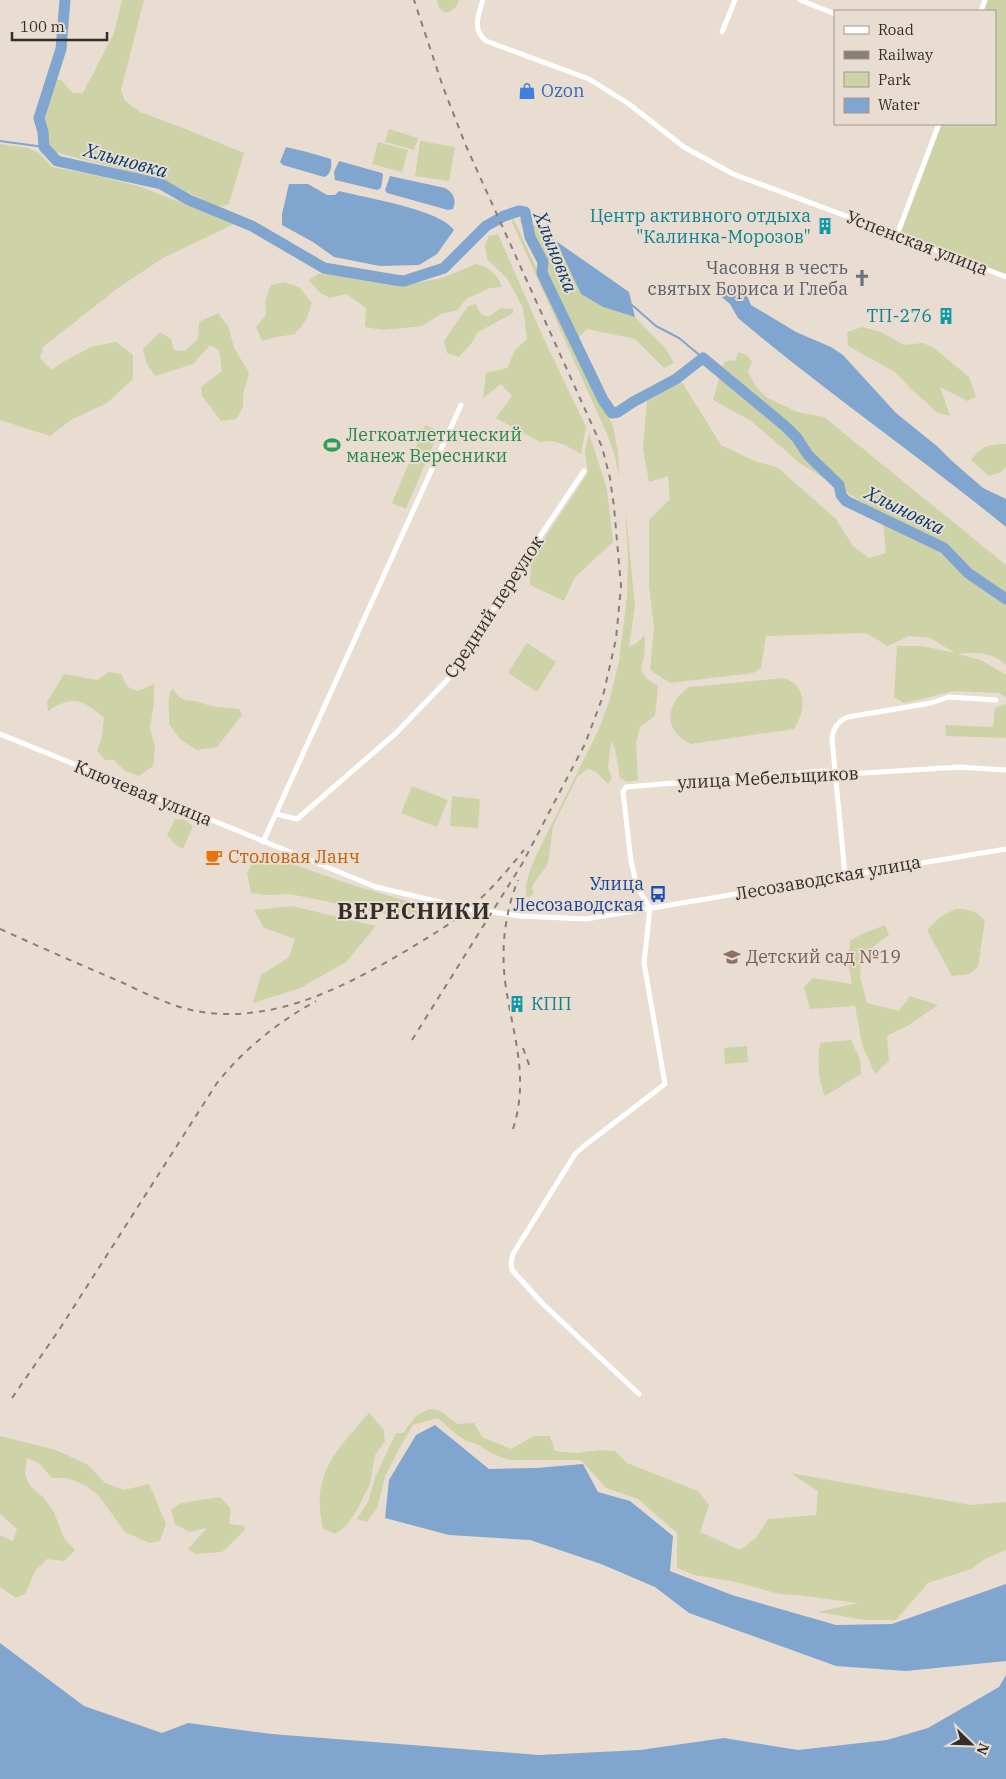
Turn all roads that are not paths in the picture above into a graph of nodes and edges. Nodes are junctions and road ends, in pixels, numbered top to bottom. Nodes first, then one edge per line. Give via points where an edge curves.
1 (483, 0) edge
2 (735, 0) edge
3 (800, 0) edge
4 (809, 2) edge
5 (834, 14) edge
6 (722, 32) dead end
7 (938, 125) edge
8 (897, 234) junction
9 (1006, 278) edge
10 (461, 405) dead end
11 (584, 472) dead end
12 (996, 700) dead end
13 (0, 734) edge
14 (1006, 770) edge
15 (836, 773) junction
16 (276, 814) junction
17 (264, 842) junction
18 (1006, 849) edge
19 (287, 852) joint
20 (845, 875) junction
21 (650, 908) junction
22 (639, 1394) dead end

1 - 8 street, Успенская улица via 477,29 486,41 589,79 630,104 684,147 724,170
2 - 6 street
3 - 4 street
4 - 5 street
7 - 8 street
8 - 9 street, Успенская улица
10 - 16 street
11 - 16 street, Средний переулок via 518,569 456,670 395,734 297,819
12 - 15 street via 949,697 922,705 844,718 833,733
13 - 17 street, Ключевая улица
14 - 15 street, улица Мебельщиков via 960,767
15 - 20 street
15 - 21 street, улица Мебельщиков via 823,771 626,787 623,792 631,862 637,887
16 - 17 street
17 - 19 street, Ключевая улица
18 - 20 street, Лесозаводская улица
19 - 21 street, Лесозаводская улица via 376,887 470,909 586,920
20 - 21 street, Лесозаводская улица
21 - 22 street via 644,963 665,1084 576,1154 513,1254 511,1263 512,1270 543,1304

